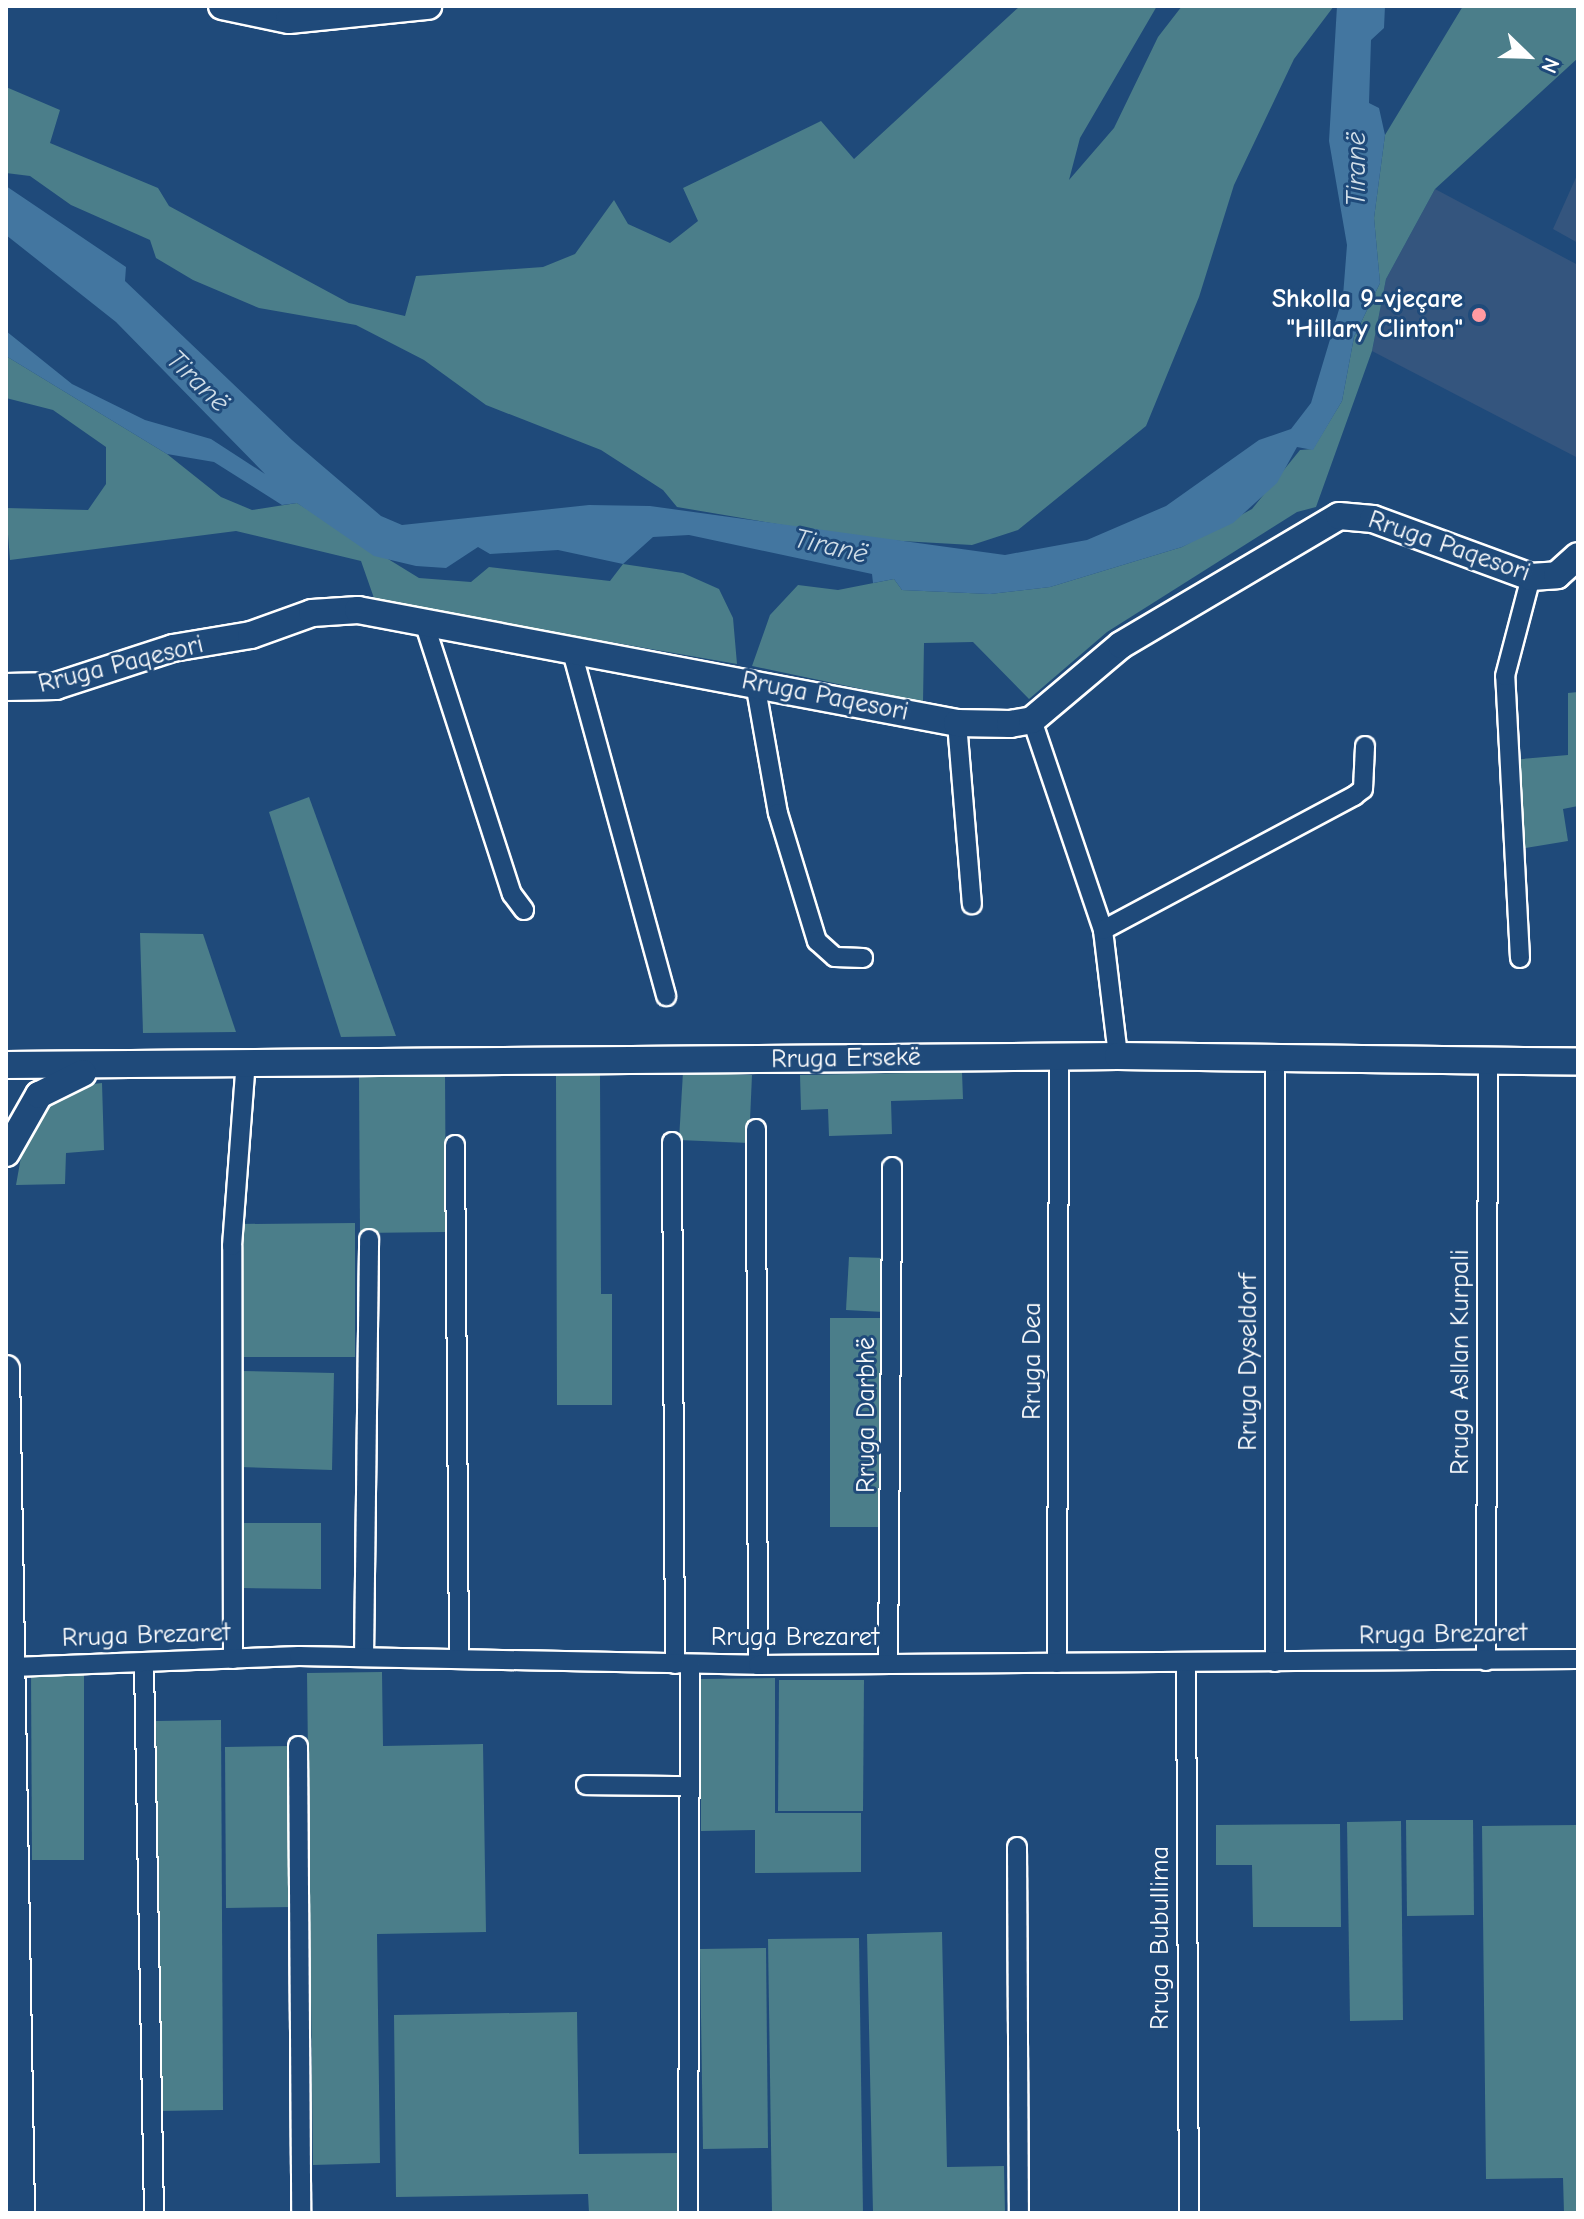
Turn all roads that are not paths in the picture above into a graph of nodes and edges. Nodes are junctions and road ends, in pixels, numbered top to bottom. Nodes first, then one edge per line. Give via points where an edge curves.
1 (222, 6) edge
2 (428, 6) edge
3 (1578, 556) edge
4 (1531, 577) junction
5 (423, 619) junction
6 (571, 648) junction
7 (755, 683) junction
8 (6, 687) edge
9 (1032, 720) junction
10 (957, 723) junction
11 (1365, 746) dead end
12 (972, 904) dead end
13 (524, 910) dead end
14 (1103, 930) junction
15 (863, 958) dead end
16 (1520, 958) dead end
17 (666, 996) dead end
18 (1118, 1056) junction
19 (1059, 1057) junction
20 (246, 1061) junction
21 (1275, 1061) junction
22 (1578, 1062) edge
23 (1488, 1064) junction
24 (113, 1065) junction
25 (14, 1071) edge
26 (39, 1095) junction
27 (6, 1104) edge
28 (756, 1129) dead end
29 (672, 1142) dead end
30 (455, 1145) dead end
31 (6, 1153) edge
32 (892, 1167) dead end
33 (369, 1239) dead end
34 (6, 1369) edge
35 (364, 1657) junction
36 (459, 1658) junction
37 (233, 1659) junction
38 (1578, 1659) edge
39 (1486, 1661) junction
40 (1275, 1662) junction
41 (1057, 1663) junction
42 (1186, 1663) junction
43 (144, 1664) junction
44 (682, 1664) junction
45 (888, 1664) junction
46 (758, 1665) junction
47 (13, 1667) junction
48 (298, 1746) dead end
49 (586, 1785) dead end
50 (690, 1786) junction
51 (1017, 1847) dead end
52 (14, 2029) edge
53 (21, 2213) edge
54 (154, 2213) edge
55 (301, 2213) edge
56 (688, 2213) edge
57 (1019, 2213) edge
58 (1189, 2213) edge

1 - 2 street via 289,20
3 - 4 street, Rruga Paqesori via 1557,575
4 - 9 street, Rruga Paqesori via 1373,519 1339,516 1121,645
4 - 16 street via 1505,676
5 - 6 street, Rruga Paqesori
5 - 8 street, Rruga Paqesori via 331,610 56,686
5 - 13 street via 512,894
6 - 7 street, Rruga Paqesori
6 - 17 street
7 - 10 street, Rruga Paqesori
7 - 15 street via 778,813 817,941 835,957
9 - 10 street, Rruga Paqesori
9 - 14 street
10 - 12 street
11 - 14 street via 1363,789 1354,796
14 - 18 street
18 - 19 street, Rruga Ersekë
18 - 21 street, Rruga Ersekë
19 - 20 street, Rruga Ersekë
19 - 41 street, Rruga Dea
20 - 24 street, Rruga Ersekë
20 - 37 street via 233,1195
21 - 23 street, Rruga Ersekë
21 - 40 street, Rruga Dyseldorf
22 - 23 street, Rruga Ersekë
23 - 39 street, Rruga Asllan Kurpali
24 - 25 street, Rruga Ersekë
24 - 26 street
26 - 27 street
26 - 31 street
28 - 46 street
29 - 44 street
30 - 36 street
32 - 45 street, Rruga Darbhë
33 - 35 street
34 - 47 street
35 - 36 street, Rruga Brezaret
35 - 37 street, Rruga Brezaret
36 - 44 street, Rruga Brezaret
37 - 43 street, Rruga Brezaret
38 - 39 street, Rruga Brezaret
39 - 40 street, Rruga Brezaret
40 - 42 street, Rruga Brezaret
41 - 42 street, Rruga Brezaret
41 - 45 street, Rruga Brezaret
42 - 58 street, Rruga Bubullima
43 - 47 street, Rruga Brezaret
43 - 54 street
44 - 46 street, Rruga Brezaret
44 - 50 street
45 - 46 street, Rruga Brezaret
47 - 52 street
48 - 55 street
49 - 50 street
50 - 56 street
51 - 57 street
52 - 53 street

